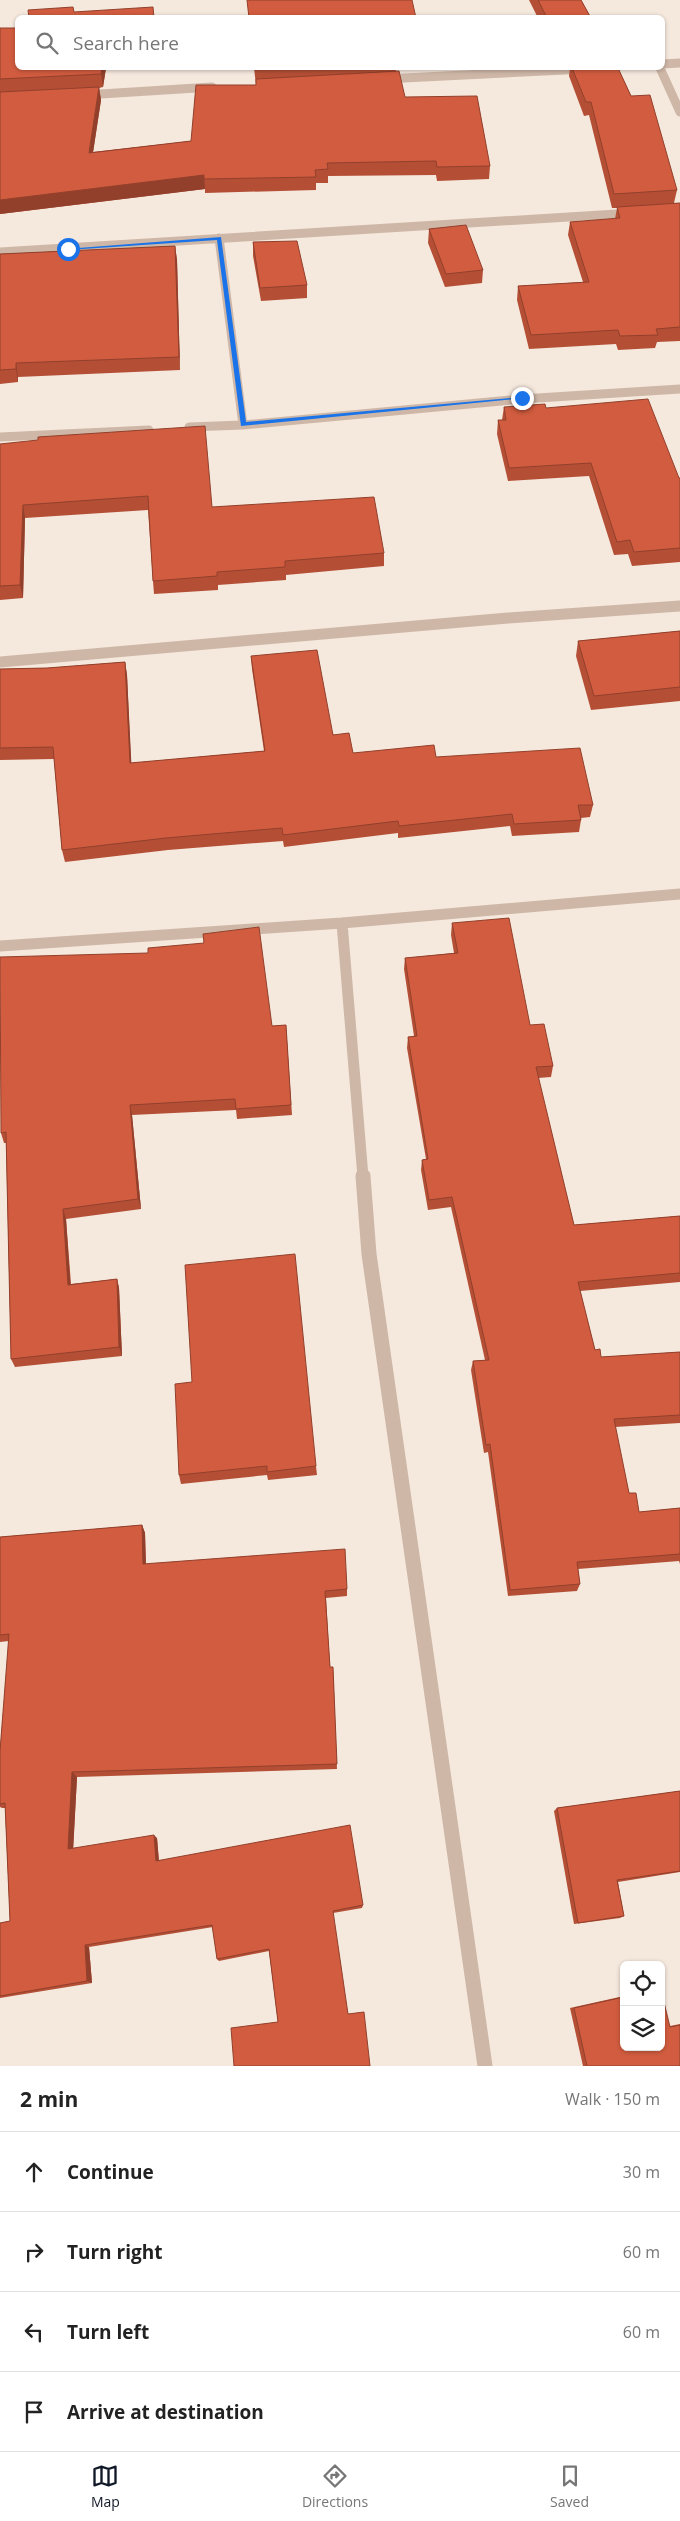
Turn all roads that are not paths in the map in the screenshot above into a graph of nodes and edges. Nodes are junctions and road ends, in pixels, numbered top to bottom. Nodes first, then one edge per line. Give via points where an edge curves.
1 (680, 63) edge
2 (665, 64) edge
3 (564, 70) edge
4 (661, 70) edge
5 (376, 79) edge
6 (222, 87) edge
7 (76, 95) edge
8 (680, 112) edge
9 (641, 213) edge
10 (219, 238) junction
11 (0, 252) edge
12 (680, 389) edge
13 (243, 425) junction
14 (175, 428) edge
15 (156, 429) edge
16 (0, 437) edge
17 (680, 606) edge
18 (0, 662) edge
19 (680, 894) edge
20 (342, 923) junction
21 (0, 946) edge
22 (484, 2066) edge

1 - 2 street
3 - 5 street
4 - 8 street
6 - 7 street
9 - 10 street
10 - 11 street
10 - 13 street
12 - 13 street via 522,398
13 - 14 street
15 - 16 street
17 - 18 street
19 - 20 street
20 - 21 street
20 - 22 street via 369,1254

